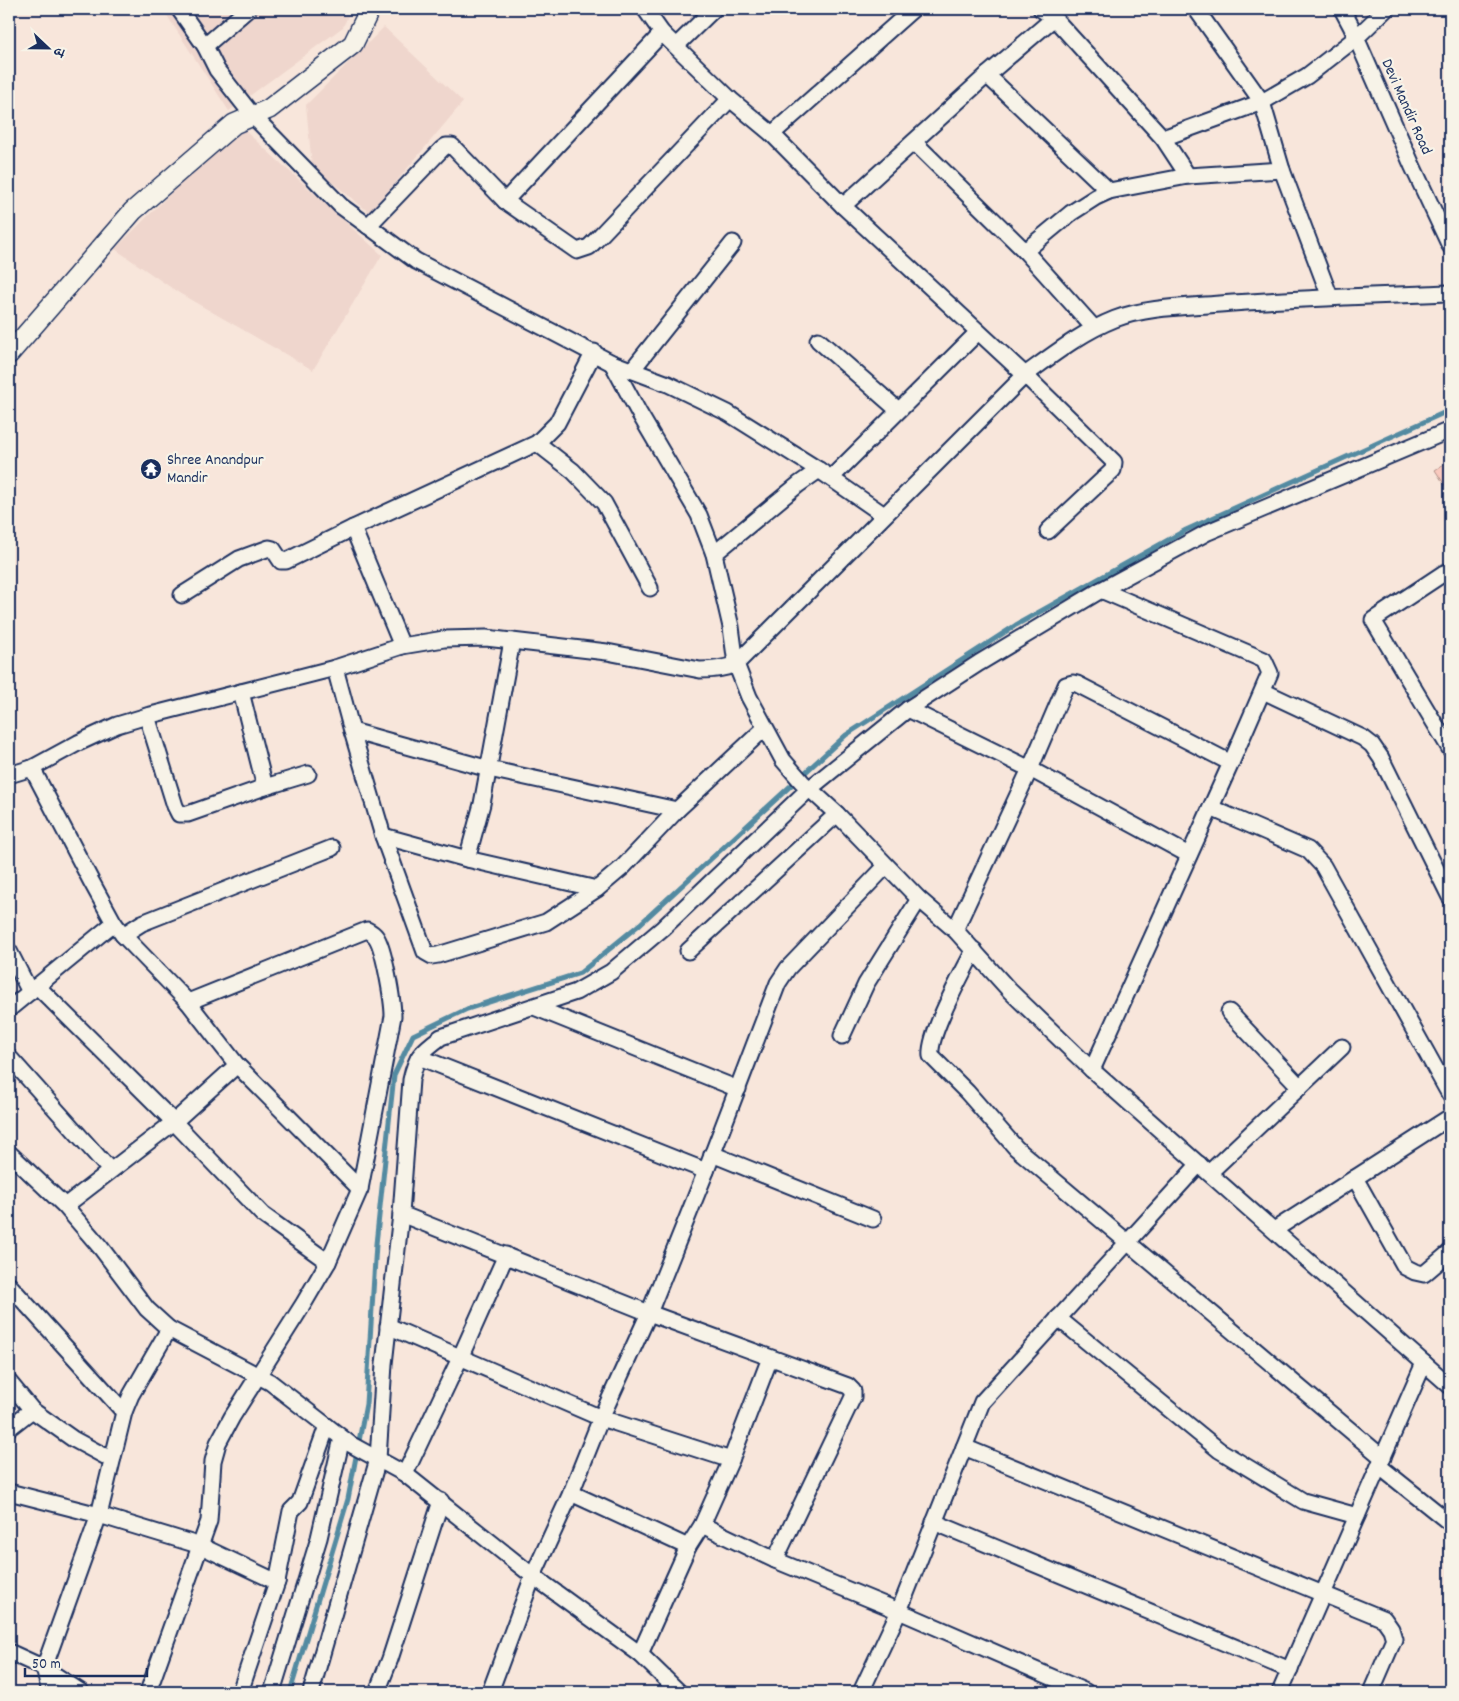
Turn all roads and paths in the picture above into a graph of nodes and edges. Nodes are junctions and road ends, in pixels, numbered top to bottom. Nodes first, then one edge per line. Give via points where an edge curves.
1 (179, 9) edge
2 (248, 9) edge
3 (370, 9) edge
4 (645, 9) edge
5 (714, 9) edge
6 (913, 9) edge
7 (1041, 9) edge
8 (1196, 9) edge
9 (1342, 9) edge
10 (1386, 9) edge
11 (1054, 18) junction
12 (662, 33) junction
13 (1356, 38) junction
14 (204, 46) junction
15 (676, 46) junction
16 (987, 75) junction
17 (730, 100) junction
18 (1262, 102) junction
19 (253, 116) junction
20 (772, 134) junction
21 (1163, 138) junction
22 (914, 142) junction
23 (1282, 170) junction
24 (1188, 176) junction
25 (1109, 191) junction
26 (505, 201) junction
27 (843, 206) junction
28 (368, 226) junction
29 (733, 243) dead end
30 (1450, 246) edge
31 (1024, 251) junction
32 (1450, 293) edge
33 (1330, 297) junction
34 (1094, 328) junction
35 (978, 332) junction
36 (818, 340) dead end
37 (594, 352) junction
38 (9, 354) edge
39 (612, 363) junction
40 (632, 370) junction
41 (1025, 374) junction
42 (898, 410) junction
43 (1450, 430) edge
44 (538, 443) junction
45 (825, 474) junction
46 (884, 515) junction
47 (353, 528) junction
48 (1048, 530) dead end
49 (714, 554) junction
50 (1450, 571) edge
51 (650, 588) dead end
52 (1101, 590) junction
53 (182, 595) dead end
54 (512, 641) junction
55 (402, 646) junction
56 (736, 664) junction
57 (335, 668) junction
58 (1263, 691) junction
59 (241, 692) junction
60 (908, 709) junction
61 (147, 716) junction
62 (764, 728) junction
63 (352, 731) junction
64 (1450, 749) edge
65 (1231, 763) junction
66 (32, 768) junction
67 (489, 769) junction
68 (1030, 769) junction
69 (308, 774) dead end
70 (9, 775) edge
71 (805, 785) junction
72 (265, 787) junction
73 (1211, 808) junction
74 (676, 810) junction
75 (837, 814) junction
76 (383, 836) junction
77 (332, 848) dead end
78 (1190, 855) junction
79 (466, 859) junction
80 (886, 866) junction
81 (597, 889) junction
82 (1450, 897) edge
83 (919, 899) junction
84 (119, 929) junction
85 (955, 930) junction
86 (974, 950) junction
87 (9, 951) edge
88 (688, 951) dead end
89 (34, 989) junction
90 (188, 1002) junction
91 (534, 1007) junction
92 (9, 1009) edge
93 (1229, 1012) dead end
94 (842, 1036) dead end
95 (1342, 1047) dead end
96 (419, 1056) junction
97 (9, 1057) edge
98 (237, 1065) junction
99 (1092, 1070) junction
100 (1300, 1087) junction
101 (738, 1089) junction
102 (1450, 1095) edge
103 (1450, 1117) edge
104 (174, 1122) junction
105 (9, 1153) edge
106 (712, 1154) junction
107 (1204, 1169) junction
108 (110, 1170) junction
109 (706, 1171) junction
110 (1355, 1178) junction
111 (360, 1189) junction
112 (65, 1206) junction
113 (401, 1214) junction
114 (873, 1219) dead end
115 (1274, 1230) junction
116 (1128, 1242) junction
117 (1450, 1252) edge
118 (506, 1255) junction
119 (328, 1262) junction
120 (9, 1285) edge
121 (649, 1313) junction
122 (1058, 1318) junction
123 (388, 1326) junction
124 (170, 1328) junction
125 (460, 1358) junction
126 (770, 1358) junction
127 (1424, 1363) junction
128 (259, 1377) junction
129 (9, 1382) edge
130 (1450, 1386) edge
131 (32, 1410) junction
132 (124, 1412) junction
133 (601, 1418) junction
134 (326, 1426) junction
135 (9, 1428) edge
136 (346, 1441) junction
137 (964, 1447) junction
138 (373, 1456) junction
139 (112, 1460) junction
140 (731, 1460) junction
141 (1381, 1462) junction
142 (405, 1474) junction
143 (9, 1492) edge
144 (571, 1493) junction
145 (441, 1501) junction
146 (99, 1515) junction
147 (1357, 1516) junction
148 (934, 1522) junction
149 (1450, 1523) edge
150 (702, 1524) junction
151 (201, 1546) junction
152 (688, 1547) junction
153 (775, 1560) junction
154 (533, 1576) junction
155 (277, 1582) junction
156 (1323, 1595) junction
157 (899, 1610) junction
158 (9, 1652) edge
159 (640, 1654) junction
160 (44, 1668) junction
161 (1290, 1670) junction
162 (1062, 1688) edge
163 (50, 1692) edge
164 (81, 1692) edge
165 (148, 1692) edge
166 (240, 1692) edge
167 (272, 1692) edge
168 (311, 1692) edge
169 (377, 1692) edge
170 (490, 1692) edge
171 (679, 1692) edge
172 (861, 1692) edge
173 (1086, 1692) edge
174 (1280, 1692) edge
175 (1371, 1692) edge

1 - 14 street
2 - 14 street
3 - 19 street via 353,44 269,108
4 - 12 street
5 - 15 street
6 - 20 street
7 - 11 street
8 - 18 street
9 - 13 street, Devi Mandir Road
10 - 13 street
11 - 16 street
11 - 21 street
12 - 15 street
12 - 26 street
13 - 18 street via 1307,76
13 - 30 street, Devi Mandir Road
14 - 19 street via 217,70
15 - 17 street
16 - 22 street
16 - 25 street
17 - 20 street
17 - 26 street via 583,250 577,251
18 - 21 street
18 - 23 street
19 - 28 street via 341,206
19 - 38 street via 234,124 133,211
20 - 27 street
21 - 24 street
22 - 27 street
22 - 31 street
23 - 24 street
23 - 33 street
24 - 25 street
25 - 31 street via 1071,213
26 - 28 street via 456,149 446,146
27 - 35 street
28 - 37 street via 438,274
29 - 40 street
31 - 34 street
32 - 33 street
33 - 34 street via 1142,312
34 - 41 street
35 - 41 street
35 - 42 street
36 - 42 street
37 - 39 street
37 - 44 street via 557,423
39 - 40 street
39 - 49 street via 699,515
40 - 45 street via 728,414
41 - 46 street
41 - 48 street via 1115,463 1113,470
42 - 45 street
43 - 52 street via 1208,532
44 - 47 street
44 - 51 street via 604,503
45 - 46 street
45 - 49 street via 799,484
46 - 56 street
47 - 53 street via 286,561 281,560 271,548 261,550 239,559
47 - 55 street
49 - 56 street
50 - 64 street via 1373,620
52 - 58 street via 1264,660 1270,673
52 - 60 street
54 - 55 street via 444,639
54 - 56 street via 607,652 700,670
54 - 67 street
55 - 57 street
56 - 62 street
57 - 59 street
57 - 63 street
58 - 65 street
58 - 82 street via 1372,745
59 - 61 street
59 - 72 street
60 - 68 street
60 - 71 street
61 - 66 street via 78,743
61 - 72 street via 179,814 188,814
62 - 71 street via 783,760
62 - 74 street
63 - 67 street
63 - 76 street
65 - 68 street via 1072,683 1062,690
65 - 73 street
66 - 70 street
66 - 84 street
67 - 74 street
67 - 79 street
68 - 78 street
68 - 85 street
69 - 72 street
71 - 75 street
71 - 91 street via 704,890 630,957 576,992
73 - 78 street
73 - 102 street via 1308,850 1323,866
74 - 81 street via 623,867
75 - 80 street
75 - 88 street
76 - 79 street
76 - 81 street via 425,952 432,956 546,922
77 - 84 street via 142,923
78 - 99 street
79 - 81 street
80 - 83 street
80 - 101 street via 788,968 778,983
83 - 85 street
83 - 94 street via 866,984
84 - 89 street
84 - 90 street
85 - 86 street
86 - 99 street via 1010,991
86 - 116 street via 935,1030 931,1056 1016,1148
87 - 89 street
89 - 92 street
89 - 104 street
90 - 98 street
90 - 111 street via 360,931 367,930 376,937 393,1002 393,1016
91 - 96 street via 441,1037
91 - 101 street
93 - 100 street
95 - 100 street
96 - 109 street
96 - 113 street via 411,1080
97 - 108 street
98 - 104 street
98 - 111 street
99 - 107 street
100 - 107 street
101 - 106 street
103 - 110 street
104 - 108 street
104 - 119 street via 263,1215
105 - 112 street
106 - 109 street
106 - 114 street
107 - 115 street
107 - 116 street
108 - 112 street
109 - 121 street
110 - 115 street
110 - 117 street via 1405,1267 1424,1274
111 - 119 street
112 - 124 street via 147,1309
113 - 118 street
113 - 123 street
115 - 127 street
116 - 122 street
116 - 141 street
118 - 121 street
118 - 125 street
119 - 128 street
120 - 132 street
121 - 126 street
121 - 133 street
122 - 137 street via 982,1402
122 - 147 street via 1219,1450 1303,1501
123 - 125 street
123 - 138 street
124 - 128 street
124 - 132 street
125 - 133 street
125 - 142 street
126 - 140 street
126 - 153 street via 848,1386 853,1391 853,1397
127 - 130 street
127 - 141 street
128 - 134 street via 282,1390
128 - 151 street via 218,1443 213,1460 211,1511
129 - 131 street
131 - 135 street
131 - 139 street via 73,1439
132 - 139 street
133 - 140 street
133 - 144 street
134 - 136 street
134 - 155 street via 300,1502 291,1511
136 - 138 street
136 - 167 street
137 - 148 street
137 - 156 street
138 - 142 street
138 - 168 street
139 - 146 street
140 - 150 street
141 - 147 street
141 - 149 street
142 - 145 street
143 - 146 street
144 - 152 street
144 - 154 street
145 - 154 street
145 - 169 street
146 - 151 street
146 - 160 street
147 - 156 street
148 - 157 street
148 - 161 street
150 - 152 street
150 - 153 street
151 - 155 street
151 - 165 street
152 - 159 street
153 - 157 street
154 - 159 street
154 - 170 street
155 - 166 street
156 - 161 street
156 - 175 street via 1384,1620 1391,1629 1394,1639
157 - 162 street
157 - 172 street
158 - 160 street
159 - 171 street
160 - 163 street
160 - 164 street
161 - 174 street
162 - 173 street

